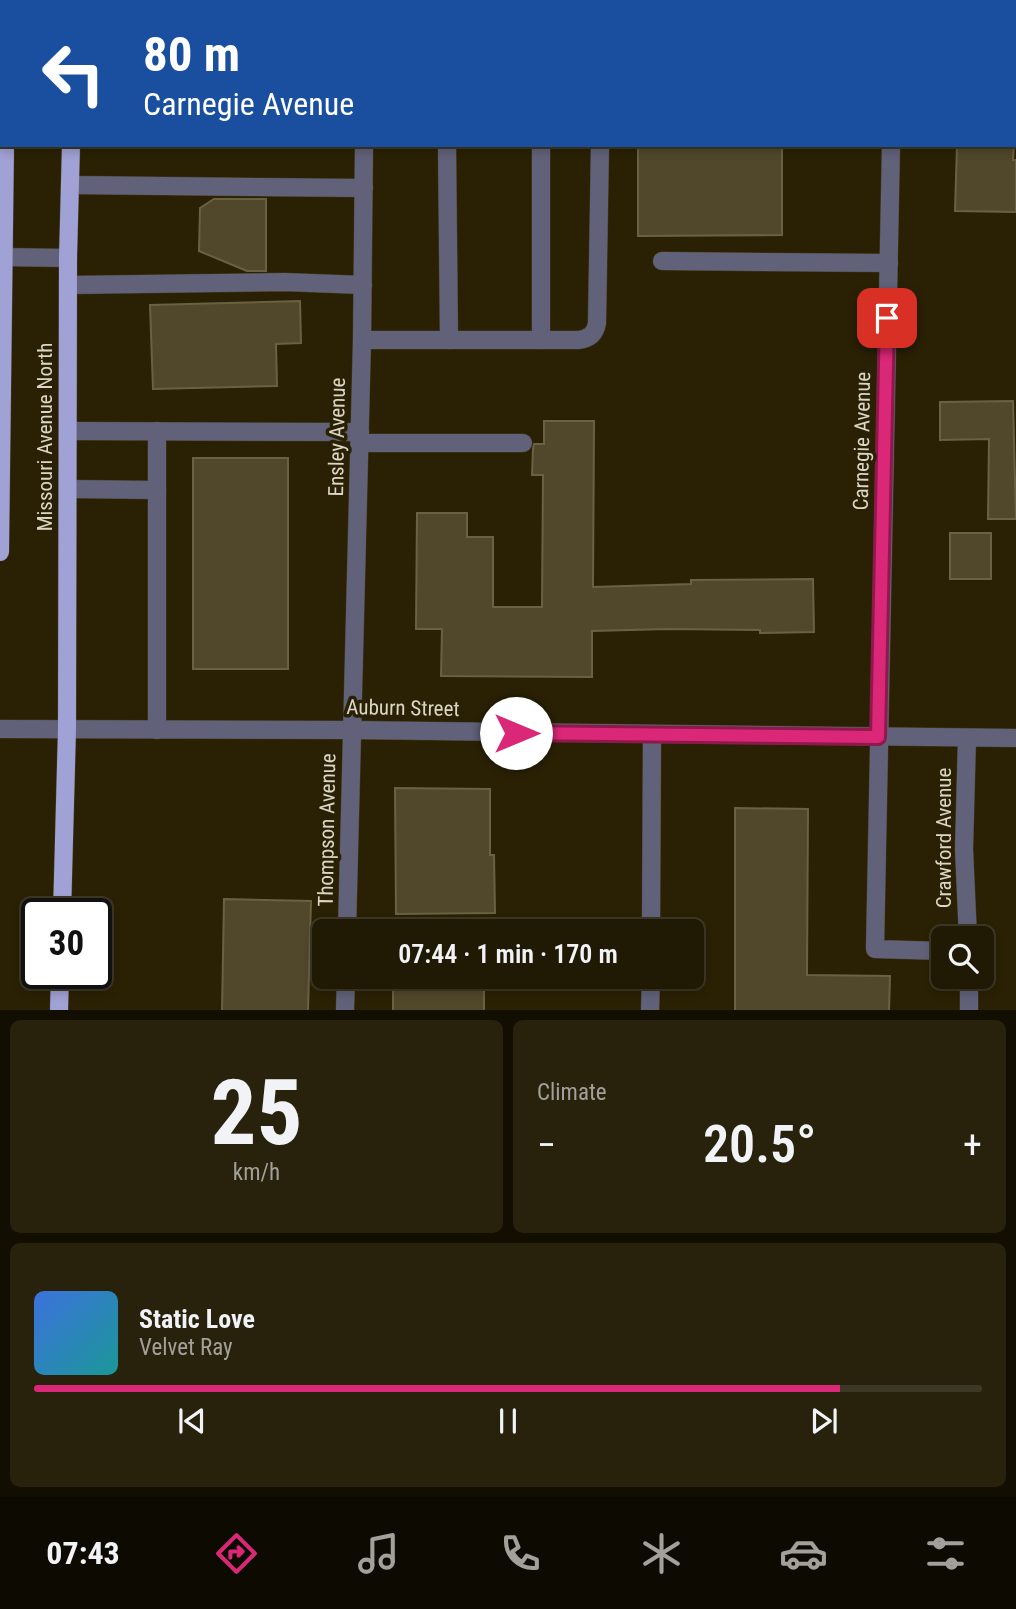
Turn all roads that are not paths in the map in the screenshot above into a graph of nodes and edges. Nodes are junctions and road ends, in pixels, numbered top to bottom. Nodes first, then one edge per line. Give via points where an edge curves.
1 (5, 147) edge
2 (71, 147) edge
3 (364, 147) edge
4 (447, 147) edge
5 (541, 147) edge
6 (600, 147) edge
7 (891, 147) edge
8 (70, 185) junction
9 (364, 188) junction
10 (2, 257) edge
11 (68, 258) junction
12 (662, 261) dead end
13 (889, 262) junction
14 (68, 285) junction
15 (363, 285) junction
16 (362, 340) junction
17 (449, 340) junction
18 (541, 340) junction
19 (68, 431) junction
20 (157, 431) junction
21 (360, 438) junction
22 (523, 443) dead end
23 (68, 489) junction
24 (157, 490) junction
25 (0, 552) edge
26 (0, 729) edge
27 (67, 729) junction
28 (157, 730) junction
29 (352, 730) junction
30 (652, 734) junction
31 (878, 737) junction
32 (967, 738) junction
33 (1016, 738) edge
34 (62, 898) edge
35 (347, 919) edge
36 (651, 919) edge
37 (967, 926) edge
38 (931, 951) edge
39 (60, 989) edge
40 (346, 989) edge
41 (651, 989) edge
42 (969, 989) edge
43 (59, 1010) edge
44 (345, 1010) edge
45 (650, 1010) edge
46 (969, 1010) edge

1 - 10 main road, Missouri Avenue North
2 - 8 main road, Missouri Avenue North
3 - 9 street, Ensley Avenue
4 - 17 street
5 - 18 street
6 - 18 street via 595,332 579,340
7 - 13 street, Carnegie Avenue
8 - 9 street
8 - 11 main road, Missouri Avenue North
9 - 15 street, Ensley Avenue
10 - 11 street
10 - 25 main road, Missouri Avenue North
11 - 14 main road, Missouri Avenue North
12 - 13 street
13 - 31 street, Carnegie Avenue
14 - 15 street
14 - 19 main road, Missouri Avenue North
15 - 16 street, Ensley Avenue
16 - 17 street
16 - 21 street, Ensley Avenue
17 - 18 street
19 - 20 street
19 - 23 main road, Missouri Avenue North
20 - 21 street
20 - 24 street
21 - 22 street
21 - 29 street, Ensley Avenue
23 - 24 street
23 - 27 main road, Missouri Avenue North
24 - 28 street
26 - 27 street, Auburn Street
27 - 28 street, Auburn Street
27 - 34 main road, Missouri Avenue North
28 - 29 street, Auburn Street
29 - 30 street, Auburn Street
29 - 35 street, Thompson Avenue
30 - 31 street, Auburn Street
30 - 36 street
31 - 32 street, Auburn Street
31 - 38 street, Carnegie Avenue via 875,949
32 - 33 street, Auburn Street
32 - 37 street, Crawford Avenue
39 - 43 main road
40 - 44 street
41 - 45 street
42 - 46 street

